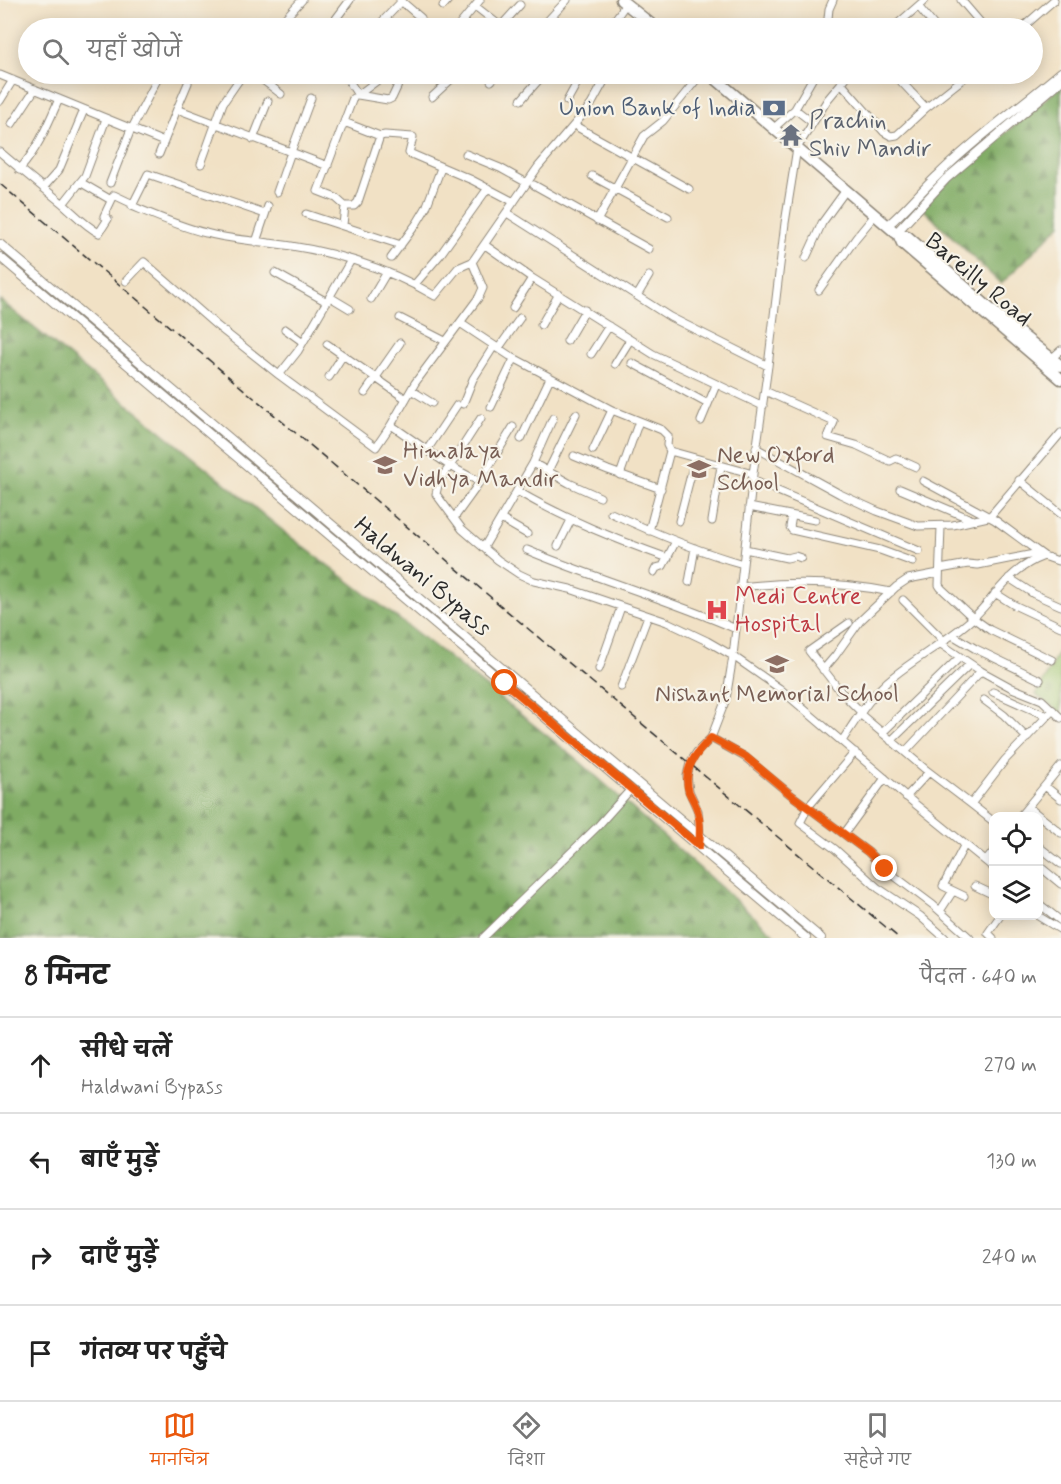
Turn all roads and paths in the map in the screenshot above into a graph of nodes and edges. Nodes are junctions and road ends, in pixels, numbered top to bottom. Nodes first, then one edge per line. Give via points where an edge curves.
1 (302, 0) edge
2 (350, 0) edge
3 (567, 0) edge
4 (832, 0) edge
5 (925, 0) edge
6 (961, 0) edge
7 (1054, 0) edge
8 (401, 1) edge
9 (624, 2) edge
10 (478, 3) edge
11 (520, 5) dead end
12 (918, 6) junction
13 (285, 18) edge
14 (336, 18) edge
15 (385, 18) edge
16 (421, 18) dead end
17 (465, 18) edge
18 (492, 18) edge
19 (509, 18) edge
20 (554, 18) edge
21 (615, 18) edge
22 (638, 18) edge
23 (830, 18) edge
24 (904, 18) edge
25 (928, 18) edge
26 (976, 18) edge
27 (1033, 18) edge
28 (1061, 72) edge
29 (0, 75) edge
30 (13, 80) junction
31 (1061, 81) edge
32 (18, 82) edge
33 (23, 84) edge
34 (154, 84) edge
35 (188, 84) edge
36 (236, 84) edge
37 (268, 84) edge
38 (350, 84) edge
39 (372, 84) edge
40 (398, 84) edge
41 (446, 84) edge
42 (535, 84) edge
43 (576, 84) edge
44 (603, 84) edge
45 (693, 84) edge
46 (722, 84) edge
47 (809, 84) edge
48 (840, 84) edge
49 (842, 84) edge
50 (903, 84) edge
51 (956, 84) edge
52 (35, 89) junction
53 (281, 94) dead end
54 (356, 96) junction
55 (432, 97) dead end
56 (311, 98) dead end
57 (59, 99) junction
58 (521, 100) dead end
59 (0, 101) edge
60 (268, 101) dead end
61 (567, 101) dead end
62 (926, 108) junction
63 (795, 109) junction
64 (84, 110) junction
65 (177, 110) junction
66 (106, 119) junction
67 (344, 122) junction
68 (813, 123) junction
69 (12, 124) dead end
70 (216, 125) junction
71 (579, 128) dead end
72 (774, 128) junction
73 (131, 129) junction
74 (380, 136) junction
75 (253, 139) junction
76 (164, 142) junction
77 (797, 148) junction
78 (0, 152) edge
79 (291, 152) junction
80 (159, 154) dead end
81 (466, 154) dead end
82 (631, 157) junction
83 (201, 164) dead end
84 (328, 166) junction
85 (441, 168) junction
86 (19, 170) junction
87 (592, 176) dead end
88 (80, 182) junction
89 (110, 183) dead end
90 (530, 184) junction
91 (43, 188) junction
92 (488, 188) junction
93 (613, 189) junction
94 (689, 189) dead end
95 (846, 190) junction
96 (277, 192) dead end
97 (111, 200) junction
98 (514, 202) junction
99 (63, 204) junction
100 (134, 204) junction
101 (268, 206) dead end
102 (345, 206) junction
103 (507, 213) junction
104 (265, 214) junction
105 (306, 214) dead end
106 (875, 215) junction
107 (668, 217) dead end
108 (597, 221) junction
109 (343, 225) junction
110 (894, 231) junction
111 (256, 242) junction
112 (0, 244) edge
113 (401, 244) junction
114 (485, 245) junction
115 (649, 249) dead end
116 (0, 257) edge
117 (391, 258) dead end
118 (806, 258) dead end
119 (351, 260) junction
120 (472, 262) junction
121 (387, 272) junction
122 (275, 273) dead end
123 (649, 276) dead end
124 (532, 278) junction
125 (126, 281) dead end
126 (415, 284) junction
127 (819, 290) dead end
128 (559, 294) junction
129 (637, 296) junction
130 (328, 299) junction
131 (371, 299) dead end
132 (513, 308) dead end
133 (350, 309) dead end
134 (585, 310) junction
135 (400, 318) dead end
136 (520, 318) dead end
137 (460, 323) junction
138 (541, 325) dead end
139 (609, 326) junction
140 (285, 329) dead end
141 (567, 340) dead end
142 (630, 340) junction
143 (303, 342) junction
144 (445, 342) junction
145 (400, 343) dead end
146 (327, 344) dead end
147 (496, 347) junction
148 (1061, 350) edge
149 (591, 354) dead end
150 (343, 355) junction
151 (1052, 358) junction
152 (514, 359) junction
153 (632, 363) dead end
154 (615, 364) dead end
155 (768, 366) junction
156 (1061, 366) edge
157 (279, 375) junction
158 (329, 377) dead end
159 (375, 377) junction
160 (550, 378) junction
161 (1061, 379) edge
162 (716, 385) junction
163 (411, 390) junction
164 (765, 391) junction
165 (364, 393) dead end
166 (406, 399) junction
167 (432, 403) dead end
168 (708, 404) junction
169 (763, 406) junction
170 (491, 407) dead end
171 (612, 410) junction
172 (576, 414) dead end
173 (482, 418) dead end
174 (552, 418) dead end
175 (639, 421) junction
176 (701, 421) dead end
177 (391, 425) junction
178 (513, 427) dead end
179 (1061, 433) edge
180 (521, 439) dead end
181 (756, 448) junction
182 (427, 450) junction
183 (593, 450) dead end
184 (670, 451) junction
185 (574, 456) dead end
186 (694, 459) junction
187 (533, 463) junction
188 (450, 466) junction
189 (721, 466) junction
190 (915, 467) dead end
191 (548, 471) junction
192 (620, 474) junction
193 (752, 477) junction
194 (1019, 480) junction
195 (923, 481) dead end
196 (480, 482) junction
197 (661, 489) junction
198 (900, 489) dead end
199 (517, 491) junction
200 (600, 497) dead end
201 (749, 507) junction
202 (611, 513) dead end
203 (1061, 514) edge
204 (792, 516) junction
205 (987, 517) junction
206 (454, 518) junction
207 (501, 519) junction
208 (571, 520) junction
209 (815, 520) dead end
210 (973, 520) junction
211 (679, 521) dead end
212 (712, 521) dead end
213 (941, 526) junction
214 (649, 531) junction
215 (527, 534) dead end
216 (676, 541) junction
217 (558, 546) dead end
218 (484, 547) junction
219 (695, 549) junction
220 (745, 549) junction
221 (527, 550) dead end
222 (919, 551) dead end
223 (1041, 555) junction
224 (668, 558) junction
225 (801, 558) dead end
226 (913, 562) dead end
227 (1060, 562) edge
228 (743, 564) junction
229 (940, 571) junction
230 (654, 572) dead end
231 (1009, 578) junction
232 (689, 582) dead end
233 (740, 587) junction
234 (891, 592) junction
235 (996, 593) junction
236 (903, 600) dead end
237 (417, 604) junction
238 (1060, 604) edge
239 (621, 607) junction
240 (648, 616) junction
241 (973, 618) junction
242 (849, 623) dead end
243 (1061, 627) edge
244 (736, 629) junction
245 (952, 635) junction
246 (943, 643) junction
247 (733, 656) junction
248 (960, 657) junction
249 (1052, 660) dead end
250 (970, 664) junction
251 (598, 669) dead end
252 (823, 670) junction
253 (981, 671) junction
254 (1040, 680) dead end
255 (621, 687) dead end
256 (993, 692) dead end
257 (984, 700) dead end
258 (1053, 710) junction
259 (860, 713) junction
260 (1047, 716) junction
261 (1061, 718) edge
262 (882, 733) junction
263 (711, 738) junction
264 (1027, 738) junction
265 (842, 741) junction
266 (891, 741) junction
267 (855, 752) junction
268 (905, 752) junction
269 (1061, 767) edge
270 (929, 772) junction
271 (885, 778) junction
272 (1045, 786) junction
273 (631, 789) junction
274 (906, 797) junction
275 (1061, 799) edge
276 (971, 804) junction
277 (808, 807) junction
278 (1028, 807) junction
279 (1024, 812) edge
280 (989, 819) edge
281 (1061, 833) edge
282 (844, 834) junction
283 (700, 842) junction
284 (965, 844) junction
285 (1043, 850) edge
286 (989, 857) edge
287 (986, 861) junction
288 (1061, 864) edge
289 (991, 866) edge
290 (1039, 866) edge
291 (1061, 884) edge
292 (975, 886) dead end
293 (953, 891) junction
294 (989, 893) edge
295 (964, 896) dead end
296 (1043, 907) edge
297 (940, 911) junction
298 (1043, 918) edge
299 (997, 920) edge
300 (1061, 921) edge
301 (1061, 930) edge
302 (483, 938) edge
303 (806, 938) edge
304 (821, 938) edge
305 (945, 938) edge
306 (970, 938) edge
307 (993, 938) edge

1 - 13 street
2 - 14 street
3 - 20 street
4 - 23 street
5 - 12 street
6 - 26 street
7 - 27 street
8 - 15 street
8 - 16 street
9 - 21 street
9 - 22 highway
10 - 17 street
10 - 18 street
11 - 19 street
12 - 24 street
12 - 25 street
28 - 110 main road via 958,157
29 - 30 street
30 - 32 street
30 - 59 street
31 - 110 main road via 946,179
33 - 52 street
34 - 73 street
35 - 65 street
36 - 70 street via 223,103
37 - 53 street
38 - 54 street
39 - 54 street
40 - 54 street via 390,100
41 - 55 street
42 - 58 street
43 - 61 street
44 - 90 street via 591,105 555,145
45 - 82 street via 663,121 645,134
46 - 72 highway, Bareilly Road
47 - 63 street
48 - 68 street
49 - 62 street via 891,136
50 - 62 street
51 - 62 street
52 - 57 street
52 - 69 street
54 - 67 street
56 - 79 street
57 - 64 street
57 - 86 street via 30,158
60 - 75 street
63 - 68 street
63 - 72 street
64 - 66 street
64 - 91 street via 59,170
65 - 70 street
65 - 76 street
66 - 73 street
66 - 88 street
67 - 74 street
67 - 84 street
68 - 77 street
70 - 75 street
70 - 83 street
71 - 82 street
72 - 77 highway, Bareilly Road
73 - 76 street
73 - 89 street
74 - 85 street via 413,137 409,153
74 - 102 street via 358,202 354,207
75 - 79 street
76 - 80 street
77 - 95 highway, Bareilly Road
77 - 155 street
78 - 86 street
79 - 84 street
79 - 96 street
81 - 90 street
82 - 93 street
82 - 94 street
84 - 102 street via 318,191
85 - 92 street
85 - 113 street via 426,208
86 - 91 street
87 - 93 street
88 - 97 street
88 - 99 street
90 - 98 street
90 - 108 street
91 - 99 street
92 - 98 street
92 - 126 street
93 - 107 street
93 - 108 street
95 - 106 highway, Bareilly Road
95 - 118 street via 822,223
97 - 99 street via 104,216 108,219 99,233 85,226
97 - 100 street via 114,195
98 - 103 street
100 - 104 street via 148,174
100 - 111 street via 205,233
101 - 104 street
102 - 109 street
103 - 114 street
103 - 129 street
104 - 111 street
105 - 109 street
106 - 110 highway, Bareilly Road
106 - 127 street
108 - 115 street
109 - 113 street
110 - 151 highway, Bareilly Road via 907,236
110 - 161 highway, Bareilly Road via 902,243
111 - 119 street
112 - 237 main road, Haldwani Bypass
113 - 117 street
114 - 120 street
114 - 124 street
116 - 237 main road, Haldwani Bypass
119 - 121 street
119 - 130 street
120 - 126 street via 458,268 435,296
120 - 137 street via 483,288
121 - 126 street
121 - 131 street
122 - 130 street
123 - 129 street
124 - 128 street
124 - 132 street
125 - 157 street via 144,262
128 - 134 street
128 - 138 street
129 - 155 street via 680,323
130 - 133 street
130 - 143 street
134 - 139 street
134 - 141 street
135 - 144 street
136 - 147 street
137 - 144 street
137 - 147 street
139 - 142 street
139 - 149 street
140 - 143 street
142 - 154 street
142 - 162 street
143 - 157 street
144 - 163 street
145 - 159 street
146 - 150 street
147 - 152 street
147 - 182 street
148 - 151 street
150 - 158 street
150 - 159 street
151 - 156 highway, Bareilly Road
152 - 160 street
152 - 170 street
153 - 168 street
155 - 164 street
157 - 177 street via 376,447
159 - 165 street
159 - 166 street
160 - 171 street
160 - 180 street
162 - 168 street
162 - 169 street
163 - 166 street
163 - 167 street
164 - 169 street
164 - 190 street via 834,422 828,437
166 - 177 street
168 - 176 street
169 - 181 street
171 - 175 street
171 - 183 street
172 - 191 street
173 - 188 street
174 - 187 street
175 - 184 street via 662,430 668,436
175 - 192 street
177 - 182 street
178 - 196 street
179 - 194 street
181 - 193 street
181 - 213 street via 877,511 918,526
182 - 188 street
184 - 186 street
184 - 197 street
185 - 192 street
186 - 189 street
186 - 211 street
187 - 191 street
187 - 199 street
188 - 196 street
188 - 206 street via 439,481 436,494
189 - 193 street
189 - 212 street
191 - 200 street
192 - 197 street
193 - 201 street
193 - 222 street
194 - 203 street
194 - 205 street
195 - 205 street
196 - 206 street
197 - 214 street
198 - 210 street
199 - 207 street
199 - 208 street
201 - 204 street
201 - 220 street
202 - 214 street
204 - 209 street
204 - 226 street via 792,530 880,550
205 - 210 street
205 - 223 street
206 - 218 street
207 - 215 street
207 - 218 street
208 - 217 street
208 - 224 street
210 - 213 street
213 - 229 street
214 - 216 street
216 - 219 street
216 - 224 street
218 - 239 street via 534,581
219 - 228 street
219 - 232 street
220 - 225 street
220 - 228 street
221 - 244 street
223 - 227 street
223 - 229 street
223 - 231 street
224 - 230 street
228 - 233 street
229 - 234 street via 908,579
229 - 241 street via 941,588
231 - 235 street
231 - 238 street
233 - 234 street via 807,582
233 - 244 street
234 - 252 street via 860,621
235 - 241 street
235 - 243 street
236 - 246 street
237 - 273 main road, Haldwani Bypass
237 - 283 main road, Haldwani Bypass via 644,787
239 - 240 street
239 - 251 street
240 - 247 street
240 - 255 street
241 - 245 street
241 - 249 street
242 - 252 street via 809,651
244 - 247 street
245 - 246 street
245 - 254 street
246 - 248 street
246 - 259 street via 893,676
247 - 263 street via 726,699
247 - 265 street via 779,688
248 - 250 street
248 - 262 street
250 - 253 street
250 - 266 street
252 - 259 street
253 - 258 street via 1042,700
253 - 268 street
256 - 260 street
257 - 264 street
258 - 260 street
258 - 261 street
259 - 262 street
259 - 265 street
260 - 264 street
262 - 266 street
263 - 277 street via 746,757
263 - 283 street via 697,752 687,776 698,811
264 - 276 street
265 - 267 street
266 - 268 street
267 - 271 street
267 - 277 street
268 - 270 street
269 - 272 street
270 - 274 street
270 - 276 street
271 - 274 street
271 - 282 street
272 - 275 street
272 - 278 street
273 - 283 main road, Haldwani Bypass
273 - 302 street
274 - 284 street
276 - 280 street
277 - 282 street
277 - 305 street via 801,824
278 - 279 street
278 - 281 street
282 - 297 street
283 - 303 main road, Haldwani Bypass
283 - 304 main road, Haldwani Bypass
284 - 287 street
284 - 293 street via 943,885
285 - 288 street
286 - 287 street
287 - 289 street
290 - 291 street
292 - 294 street
293 - 295 street
293 - 297 street
296 - 300 street
297 - 306 street
298 - 301 street
299 - 307 street via 988,933

